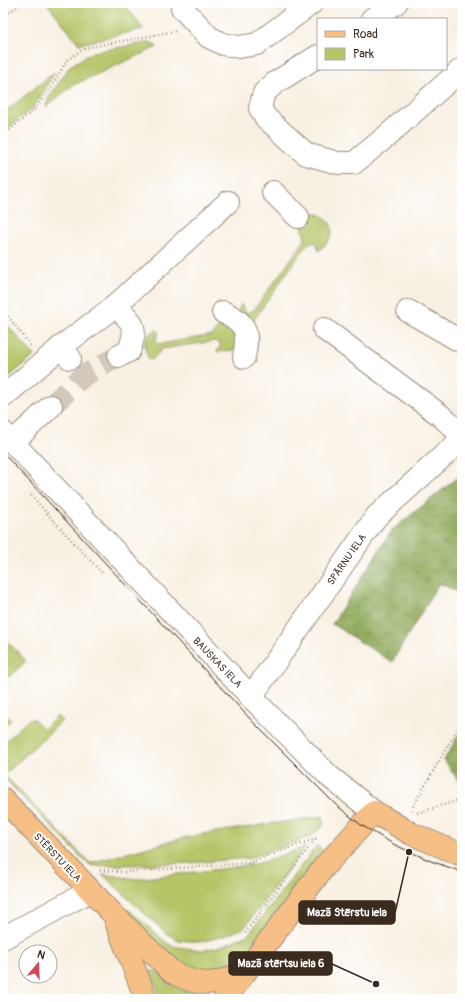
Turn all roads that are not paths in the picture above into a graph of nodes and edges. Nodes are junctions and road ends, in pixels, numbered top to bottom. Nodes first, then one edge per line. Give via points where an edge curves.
1 (312, 3) edge
2 (396, 3) edge
3 (182, 8) dead end
4 (374, 18) edge
5 (317, 57) edge
6 (462, 69) edge
7 (273, 192) dead end
8 (228, 202) dead end
9 (298, 217) dead end
10 (115, 306) junction
11 (408, 311) dead end
12 (222, 312) dead end
13 (324, 329) dead end
14 (462, 342) edge
15 (119, 356) tunnel mouth
16 (244, 357) dead end
17 (3, 397) edge
18 (51, 406) tunnel mouth
19 (462, 436) edge
20 (8, 437) edge
21 (462, 439) edge
22 (251, 697) junction
23 (3, 799) edge
24 (374, 812) junction
25 (462, 855) edge
26 (90, 891) junction
27 (114, 915) junction
28 (3, 938) edge
29 (245, 972) junction
30 (146, 999) edge
31 (225, 999) edge

1 - 3 street via 257,44 239,47 223,44 209,37
2 - 4 street
5 - 6 street via 275,83 264,93 260,108 266,118 306,154 338,164 354,163
7 - 9 street
8 - 10 street
10 - 15 street via 131,320 134,336 129,351
10 - 17 street via 65,353
11 - 14 street
12 - 16 street via 235,318 245,329 247,344
13 - 19 street via 440,414
18 - 20 street
20 - 22 street, BAUSKAS IELA
21 - 22 street, SPĀRNU IELA via 376,516
22 - 24 street, BAUSKAS IELA via 330,777
23 - 26 main road, STĒRSTU IELA
24 - 25 main road, BAUSKAS IELA via 404,822 412,834
24 - 29 main road via 324,867
26 - 27 main road, STĒRSTU IELA
26 - 28 street
27 - 29 main road, STĒRSTU IELA via 172,972 183,978 207,984
27 - 30 main road, STĒRSTU IELA
29 - 31 main road

